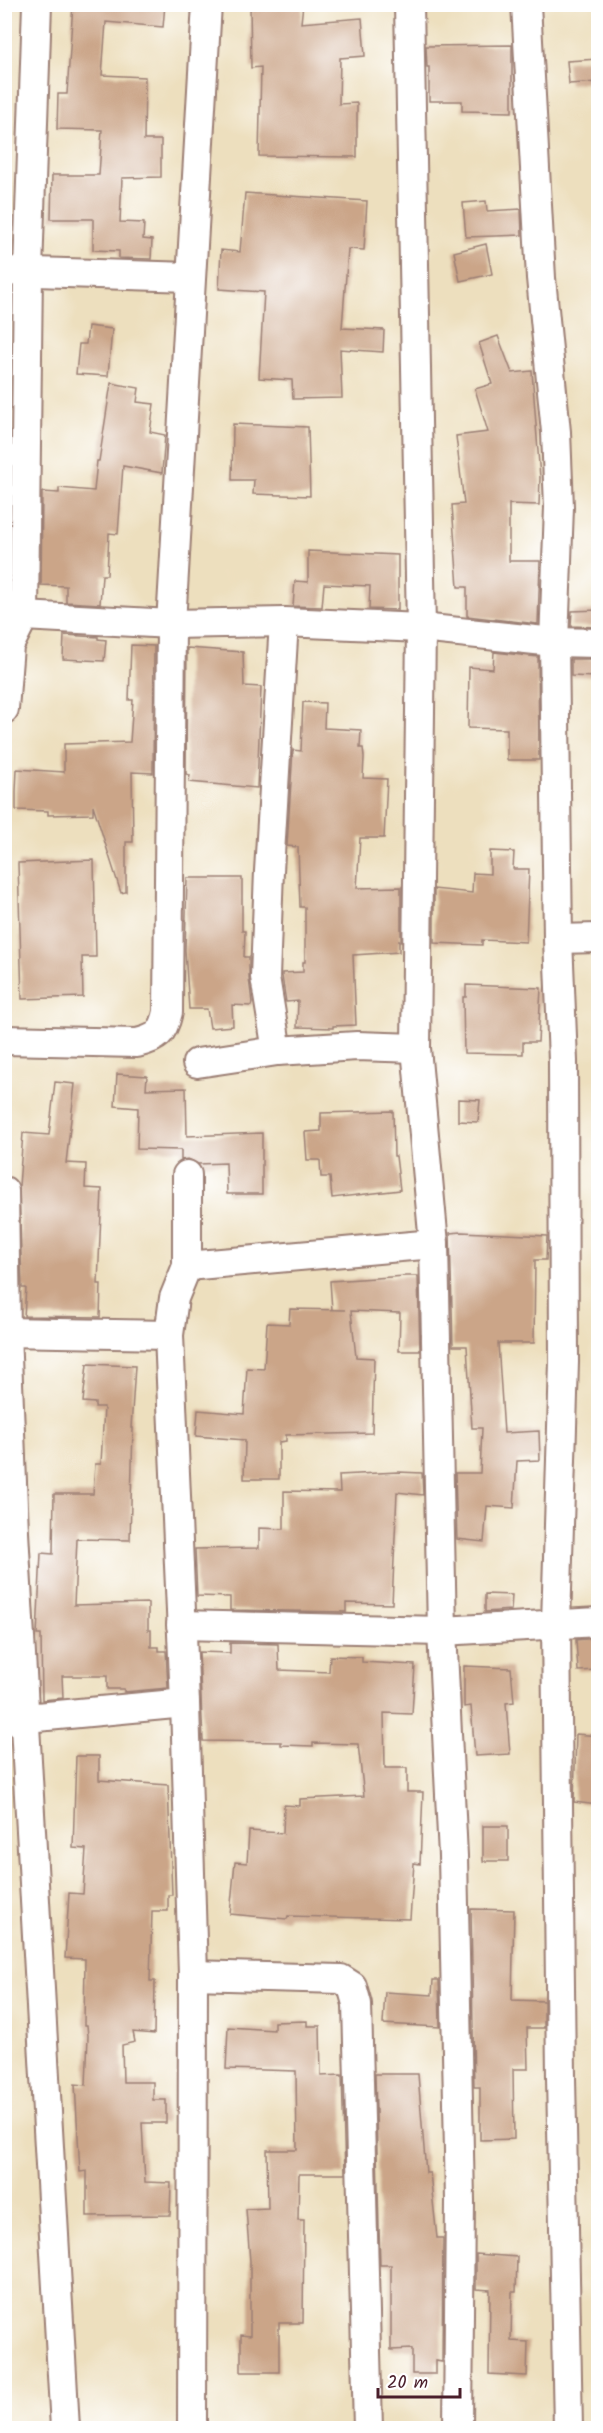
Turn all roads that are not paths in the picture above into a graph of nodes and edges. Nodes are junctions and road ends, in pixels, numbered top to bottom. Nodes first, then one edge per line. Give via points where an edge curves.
1 (37, 4) edge
2 (207, 4) edge
3 (409, 4) edge
4 (526, 4) edge
5 (16, 271) edge
6 (190, 277) junction
7 (14, 615) edge
8 (284, 622) junction
9 (171, 624) junction
10 (421, 628) junction
11 (554, 642) junction
12 (598, 643) edge
13 (4, 709) edge
14 (598, 938) edge
15 (558, 939) junction
16 (4, 1040) edge
17 (416, 1048) junction
18 (277, 1051) junction
19 (197, 1063) dead end
20 (187, 1175) dead end
21 (4, 1191) edge
22 (434, 1244) junction
23 (187, 1266) junction
24 (5, 1332) edge
25 (169, 1335) junction
26 (598, 1622) edge
27 (556, 1623) junction
28 (181, 1625) junction
29 (442, 1631) junction
30 (185, 1703) junction
31 (14, 1720) edge
32 (193, 1975) junction
33 (65, 2428) edge
34 (192, 2428) edge
35 (368, 2428) edge
36 (458, 2428) edge
37 (568, 2428) edge

1 - 5 street
2 - 6 street
3 - 10 street
4 - 11 street via 541,278 556,432 559,507
5 - 6 street
5 - 7 street
6 - 9 street
7 - 9 street
7 - 13 street
8 - 9 street
8 - 10 street
8 - 18 street via 266,977
9 - 16 street via 165,1026 154,1039 137,1043
10 - 11 street
10 - 17 street
11 - 12 street
11 - 15 street
14 - 15 street
15 - 27 street via 563,1061 564,1362
17 - 18 street via 357,1046
17 - 22 street
18 - 19 street
20 - 23 street
21 - 24 street
22 - 23 street
22 - 29 street
23 - 25 street via 174,1298
24 - 25 street
24 - 31 street
25 - 28 street
26 - 27 street
27 - 29 street
27 - 37 street
28 - 29 street
28 - 30 street
29 - 36 street via 453,1856 460,2201
30 - 31 street
30 - 32 street
31 - 33 street
32 - 34 street
32 - 35 street via 341,1979 352,1986 357,2004

